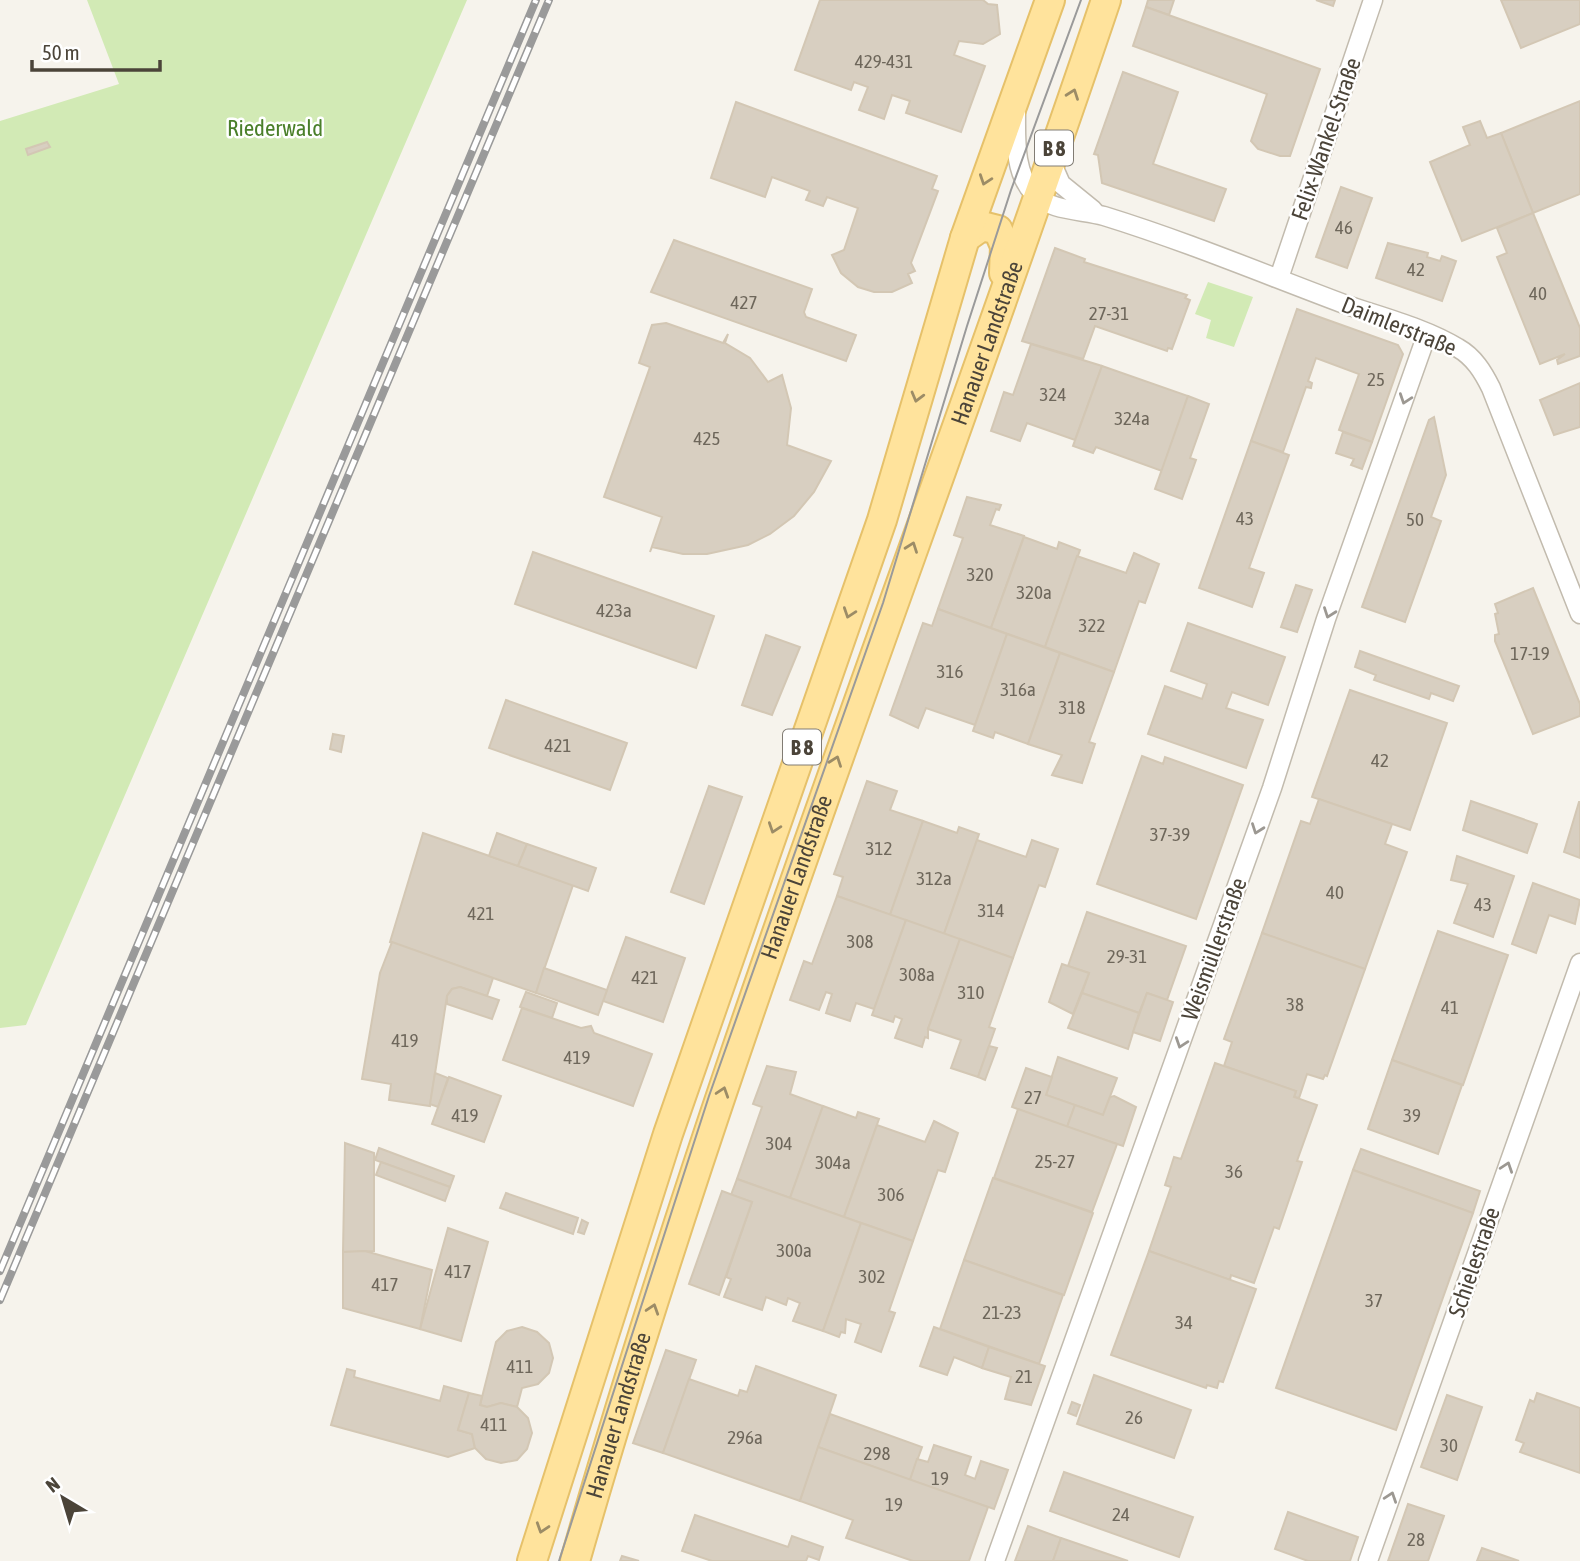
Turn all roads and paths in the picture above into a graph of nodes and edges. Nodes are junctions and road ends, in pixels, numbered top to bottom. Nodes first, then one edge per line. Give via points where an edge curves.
1 (1050, 0) edge
2 (1106, 0) edge
3 (1373, 0) edge
4 (1019, 85) junction
5 (1050, 159) junction
6 (1037, 197) junction
7 (1102, 216) junction
8 (965, 238) junction
9 (1279, 278) junction
10 (1001, 296) junction
11 (1427, 334) junction
12 (1580, 614) edge
13 (1580, 963) edge
14 (532, 1561) edge
15 (575, 1561) edge
16 (995, 1561) edge
17 (1368, 1561) edge

1 - 4 main road, Hanauer Landstraße / B 8
5 -> 2 main road, Hanauer Landstraße / B 8
3 - 9 street, Felix-Wankel-Straße
4 - 6 street via 1016,147 1024,177
4 -> 8 main road, Hanauer Landstraße / B 8
5 - 6 main road, Hanauer Landstraße / B 8
5 - 7 street, Daimlerstraße via 1061,184
6 - 7 street, Daimlerstraße
6 - 10 main road, Hanauer Landstraße / B 8
7 - 9 street, Daimlerstraße
8 - 10 main road via 982,226 999,230 1005,246
8 -> 14 main road, Hanauer Landstraße / B 8 via 883,520 672,1122
9 - 11 street, Daimlerstraße
15 -> 10 main road, Hanauer Landstraße / B 8 via 746,1020
11 - 12 street, Daimlerstraße via 1458,348 1485,374
11 -> 16 street, Weismüllerstraße via 1272,788
17 -> 13 street, Schielestraße

